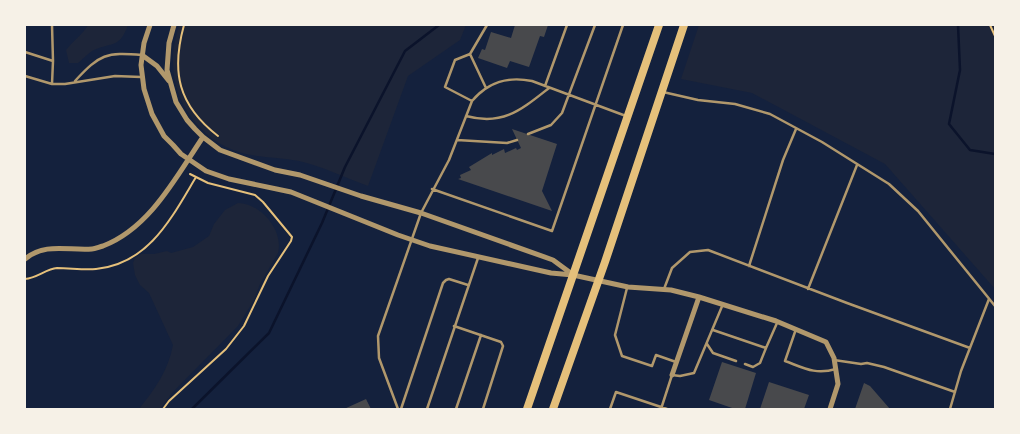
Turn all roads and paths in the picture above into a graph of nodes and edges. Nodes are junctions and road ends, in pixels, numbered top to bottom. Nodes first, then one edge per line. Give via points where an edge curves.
1 (52, 25) edge
2 (150, 25) edge
3 (174, 25) edge
4 (184, 25) edge
5 (487, 25) edge
6 (567, 25) edge
7 (595, 25) edge
8 (623, 25) edge
9 (659, 25) edge
10 (684, 25) edge
11 (990, 25) edge
12 (995, 36) edge
13 (25, 52) edge
14 (470, 54) junction
15 (142, 55) junction
16 (54, 61) junction
17 (26, 77) edge
18 (141, 77) junction
19 (169, 81) junction
20 (25, 82) edge
21 (74, 82) junction
22 (52, 84) junction
23 (547, 87) junction
24 (486, 88) junction
25 (661, 92) junction
26 (570, 95) junction
27 (472, 101) junction
28 (596, 105) junction
29 (466, 116) junction
30 (628, 116) junction
31 (796, 129) junction
32 (528, 134) dead end
33 (218, 136) dead end
34 (203, 138) junction
35 (457, 140) junction
36 (517, 140) dead end
37 (188, 159) junction
38 (857, 164) junction
39 (190, 174) dead end
40 (432, 189) junction
41 (421, 213) junction
42 (412, 240) junction
43 (478, 258) junction
44 (25, 259) edge
45 (749, 266) junction
46 (573, 275) junction
47 (598, 280) junction
48 (468, 285) junction
49 (628, 286) junction
50 (808, 288) junction
51 (664, 289) junction
52 (699, 296) junction
53 (989, 299) junction
54 (723, 304) junction
55 (995, 306) edge
56 (778, 322) junction
57 (454, 326) junction
58 (796, 329) junction
59 (713, 330) junction
60 (481, 335) junction
61 (707, 344) junction
62 (766, 348) junction
63 (970, 348) junction
64 (834, 360) junction
65 (736, 361) dead end
66 (676, 362) junction
67 (745, 364) dead end
68 (836, 369) junction
69 (672, 375) junction
70 (955, 392) junction
71 (661, 408) edge
72 (163, 409) edge
73 (400, 409) edge
74 (426, 409) edge
75 (456, 409) edge
76 (483, 409) edge
77 (527, 409) edge
78 (553, 409) edge
79 (610, 409) edge
80 (667, 409) edge
81 (830, 409) edge
82 (950, 409) edge

1 - 16 lane
2 - 15 street
3 - 19 street via 168,56
4 - 33 path via 177,57 183,94 205,126
5 - 14 lane
6 - 23 lane
7 - 26 lane
8 - 28 lane
9 - 30 main road
10 - 25 main road
11 - 12 path
13 - 16 lane
14 - 24 lane
14 - 27 lane via 455,60 445,86
15 - 18 street
15 - 19 street
15 - 21 lane via 105,55
16 - 22 lane
17 - 20 lane
17 - 22 lane
18 - 21 lane via 115,76
18 - 37 street via 157,125
19 - 34 street via 176,102
21 - 22 lane
23 - 24 lane via 519,79 494,83
23 - 26 lane
23 - 29 lane via 525,107 508,116 494,120
24 - 27 lane
25 - 31 lane via 735,104 770,114
25 - 47 main road
26 - 28 lane
26 - 32 lane via 562,113 551,125
27 - 29 lane
28 - 30 lane
28 - 40 lane via 552,231
29 - 35 lane
30 - 46 main road
31 - 38 lane
31 - 45 lane
34 - 37 street
34 - 41 street via 231,155
35 - 36 lane via 507,143
35 - 40 lane
37 - 42 street via 217,175 276,188
37 - 44 street via 142,221 112,242 93,249 41,251
38 - 50 lane
38 - 53 lane via 888,184 918,211
39 - 72 path via 208,183 256,195 292,241 268,276 244,326 226,349
40 - 41 lane
41 - 42 lane
41 - 46 street via 552,260
42 - 43 street
42 - 73 lane via 378,342 379,358
43 - 46 street
43 - 48 lane
45 - 50 lane
45 - 51 lane via 708,250 690,252 672,268
46 - 47 street
46 - 77 main road
47 - 49 street
47 - 78 main road
48 - 57 lane
48 - 73 lane via 449,279 444,283
49 - 51 street
49 - 66 lane via 615,335 622,356 652,366 656,355
50 - 63 lane
51 - 52 street
52 - 54 street
52 - 66 street
53 - 55 lane
53 - 63 lane
54 - 56 street
54 - 59 lane
56 - 58 street
56 - 62 lane
57 - 60 lane
57 - 74 lane
58 - 64 street via 826,342
58 - 68 lane via 785,361 823,373
59 - 61 lane
59 - 62 lane
60 - 75 lane
60 - 76 lane via 501,342 503,346
61 - 65 lane via 713,353
61 - 69 lane via 694,373
62 - 67 lane via 760,363 753,367
63 - 70 lane
64 - 68 street
64 - 70 lane via 884,367
66 - 69 street
68 - 81 street via 838,384
69 - 71 lane
70 - 82 lane
71 - 79 lane via 616,392
71 - 80 lane

